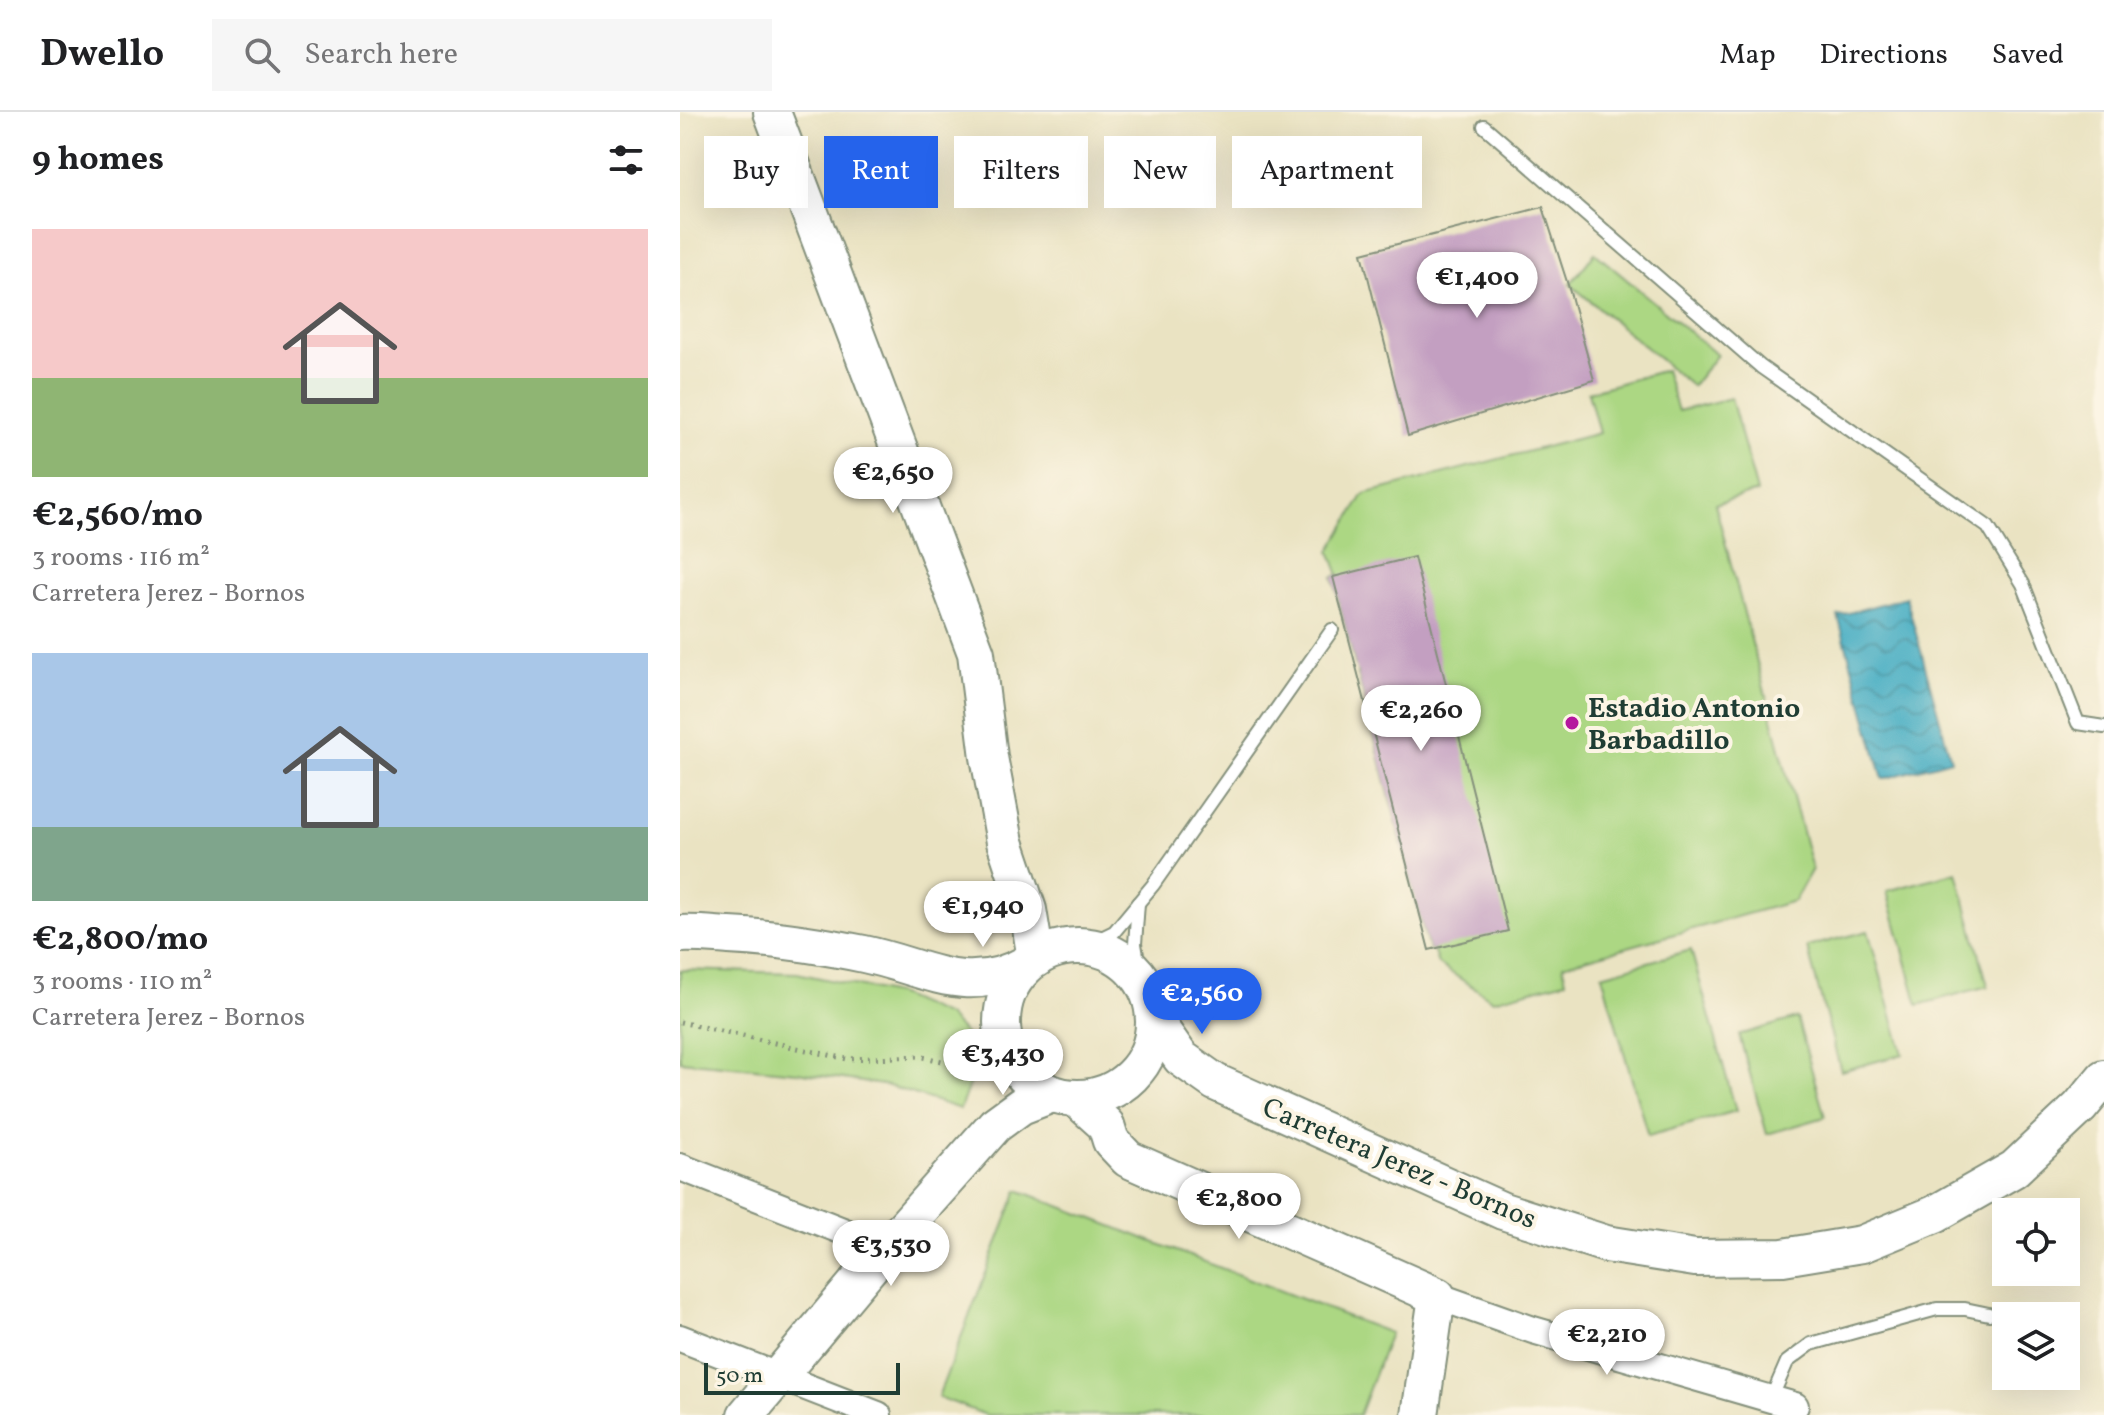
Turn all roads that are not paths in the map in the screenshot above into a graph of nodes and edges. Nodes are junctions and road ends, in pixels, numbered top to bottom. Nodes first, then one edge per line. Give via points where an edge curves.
1 (772, 112) edge
2 (1484, 126) dead end
3 (1332, 630) dead end
4 (2104, 727) edge
5 (1138, 903) junction
6 (1028, 910) junction
7 (680, 934) edge
8 (1079, 946) junction
9 (1033, 961) junction
10 (1141, 978) junction
11 (947, 979) junction
12 (1155, 1021) junction
13 (1004, 1051) junction
14 (2104, 1078) edge
15 (1215, 1082) junction
16 (1122, 1085) junction
17 (1064, 1097) junction
18 (995, 1125) junction
19 (1106, 1125) junction
20 (680, 1167) edge
21 (886, 1248) junction
22 (1437, 1296) junction
23 (1989, 1314) dead end
24 (680, 1338) edge
25 (779, 1377) junction
26 (1783, 1403) joint
27 (746, 1415) edge
28 (878, 1415) edge
29 (1420, 1415) edge

1 - 6 street via 976,653 1005,842
2 - 4 lane via 1761,367 1988,527 2023,584 2078,723
3 - 5 lane
5 - 8 lane via 1114,932
5 - 10 lane via 1135,944
6 - 8 street via 1051,932
6 - 9 street
7 - 11 street via 777,938 867,955
8 - 9 street via 1050,951
8 - 10 street via 1110,953
9 - 11 street via 1000,977
9 - 13 street via 1013,981 1003,1004
10 - 12 street
11 - 13 street via 978,1003
12 - 15 street, Carretera Jerez - Bornos via 1181,1058
12 - 16 street via 1143,1063
13 - 17 street via 1032,1084
13 - 18 street via 1006,1086
14 - 15 street, Carretera Jerez - Bornos via 2014,1169 1935,1214 1862,1244 1783,1257 1695,1258 1606,1244 1503,1211
15 - 16 street, Carretera Jerez - Bornos via 1173,1076
16 - 17 street via 1096,1097
16 - 19 street
17 - 18 street via 1021,1106
17 - 19 street
18 - 21 street
19 - 22 street via 1111,1141 1128,1159
20 - 21 street
21 - 25 street
22 - 26 street via 1533,1330
22 - 29 street
23 - 26 lane via 1937,1309 1811,1344 1787,1362
24 - 25 street
25 - 27 street
25 - 28 street

